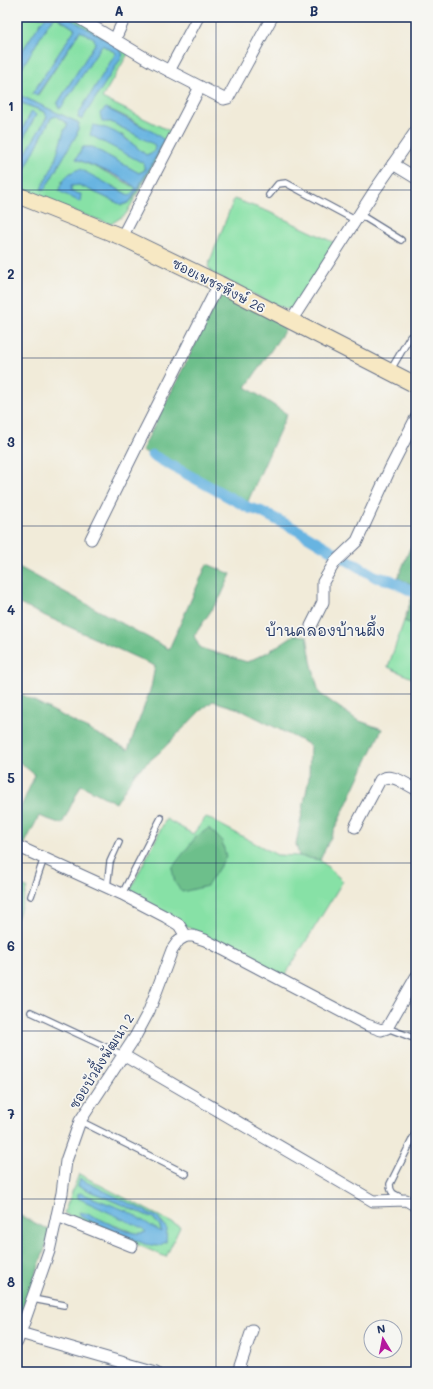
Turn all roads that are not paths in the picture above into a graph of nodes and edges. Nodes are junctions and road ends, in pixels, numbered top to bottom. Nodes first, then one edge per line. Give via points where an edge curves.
1 (77, 17) edge
2 (125, 17) edge
3 (198, 17) edge
4 (272, 17) edge
5 (115, 39) junction
6 (169, 71) junction
7 (200, 87) junction
8 (416, 131) edge
9 (393, 164) junction
10 (416, 178) edge
11 (17, 195) edge
12 (269, 195) dead end
13 (357, 217) junction
14 (122, 237) junction
15 (401, 240) dead end
16 (219, 284) junction
17 (291, 321) junction
18 (410, 337) dead end
19 (390, 371) junction
20 (416, 384) edge
21 (416, 418) edge
22 (91, 539) dead end
23 (311, 626) dead end
24 (416, 789) edge
25 (161, 818) dead end
26 (355, 827) dead end
27 (119, 842) dead end
28 (17, 846) edge
29 (44, 858) junction
30 (107, 887) junction
31 (122, 894) junction
32 (31, 896) dead end
33 (186, 936) junction
34 (416, 977) edge
35 (31, 1012) dead end
36 (387, 1028) junction
37 (416, 1039) edge
38 (123, 1055) junction
39 (80, 1121) junction
40 (416, 1132) edge
41 (186, 1174) dead end
42 (406, 1200) junction
43 (416, 1206) edge
44 (57, 1216) junction
45 (132, 1246) dead end
46 (33, 1298) junction
47 (64, 1305) dead end
48 (252, 1330) dead end
49 (19, 1337) edge
50 (155, 1372) edge
51 (238, 1372) edge

1 - 5 street
2 - 5 street
3 - 6 street
4 - 7 street via 228,98 221,98
5 - 6 street
6 - 7 street
7 - 14 street
8 - 9 street
9 - 10 street
9 - 13 street
11 - 14 street, ซอยเพชรหึงษ์ 26
12 - 13 lane via 278,184 286,183
13 - 15 lane
13 - 17 street
14 - 16 street, ซอยเพชรหึงษ์ 26
16 - 17 street, ซอยเพชรหึงษ์ 26
16 - 22 street
17 - 19 street, ซอยเพชรหึงษ์ 26
18 - 19 lane
19 - 20 street, ซอยเพชรหึงษ์ 26
21 - 23 street via 357,541 335,562 323,582 322,602
24 - 26 street via 390,776 380,780
25 - 31 lane
27 - 30 lane via 110,862
28 - 29 street
29 - 30 street
29 - 32 lane
30 - 31 street
31 - 33 street via 179,925
33 - 36 street via 205,940 367,1025 381,1030
33 - 38 street, ซอยบัวผึ้งพัฒนา 2 via 179,940 172,950 148,1011
34 - 36 street
35 - 38 lane
36 - 37 lane
38 - 39 street, ซอยบัวผึ้งพัฒนา 2
38 - 42 street via 373,1201
39 - 41 lane
39 - 44 street, ซอยบัวผึ้งพัฒนา 2 via 66,1161
40 - 42 lane via 390,1184 393,1194
42 - 43 street
44 - 45 street
44 - 46 street, ซอยบัวผึ้งพัฒนา 2 via 49,1251
46 - 47 lane
46 - 49 street, ซอยบัวผึ้งพัฒนา 2
48 - 51 street
49 - 50 street

